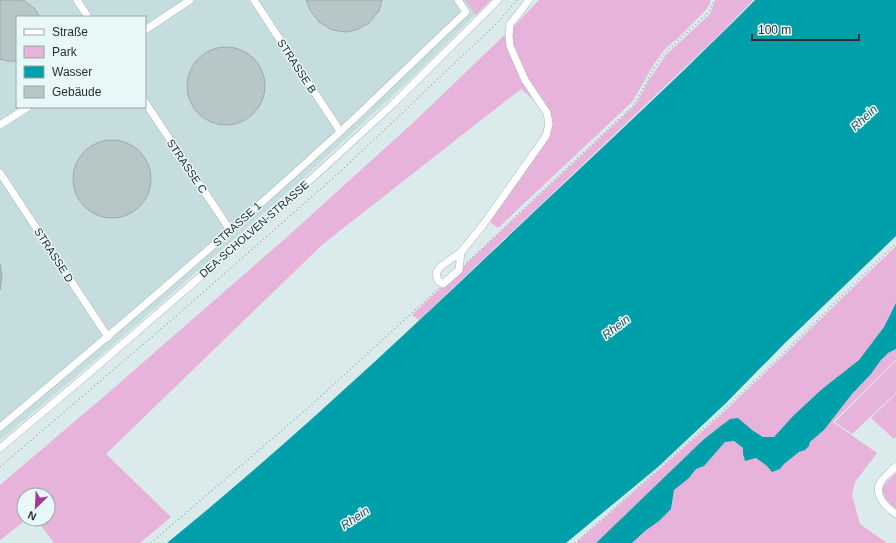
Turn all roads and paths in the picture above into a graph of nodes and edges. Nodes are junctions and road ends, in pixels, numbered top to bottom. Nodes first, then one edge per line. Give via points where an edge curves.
1 (77, 0) edge
2 (190, 0) edge
3 (254, 0) edge
4 (458, 0) edge
5 (498, 0) edge
6 (517, 0) edge
7 (529, 0) edge
8 (714, 0) edge
9 (87, 16) edge
10 (146, 29) edge
11 (146, 104) edge
12 (26, 108) edge
13 (0, 125) edge
14 (340, 131) junction
15 (0, 173) edge
16 (230, 230) junction
17 (896, 243) edge
18 (462, 252) junction
19 (459, 270) junction
20 (444, 284) junction
21 (108, 337) junction
22 (0, 427) edge
23 (0, 448) edge
24 (896, 466) edge
25 (0, 468) edge
26 (896, 514) edge
27 (151, 543) edge
28 (575, 543) edge

1 - 9 street
2 - 10 street
3 - 14 street, STRASSE B
4 - 14 street, STRASSE 1 via 466,12
5 - 23 street, DEA-SCHOLVEN-STRASSE via 393,104 260,225
6 - 25 path via 498,22 341,171
7 - 18 street via 510,24 510,46 525,80 546,113 549,124 546,136
8 - 19 path via 709,12 665,53 634,104
11 - 16 street, STRASSE C
12 - 13 street
14 - 16 street, STRASSE 1
15 - 21 street, STRASSE D
16 - 21 street, STRASSE 1
17 - 28 path via 723,411
18 - 19 street
18 - 20 street via 440,267 436,273 438,281
19 - 20 street
20 - 27 path via 309,407
21 - 22 street, STRASSE 1
24 - 26 street via 882,481 878,494 881,501

